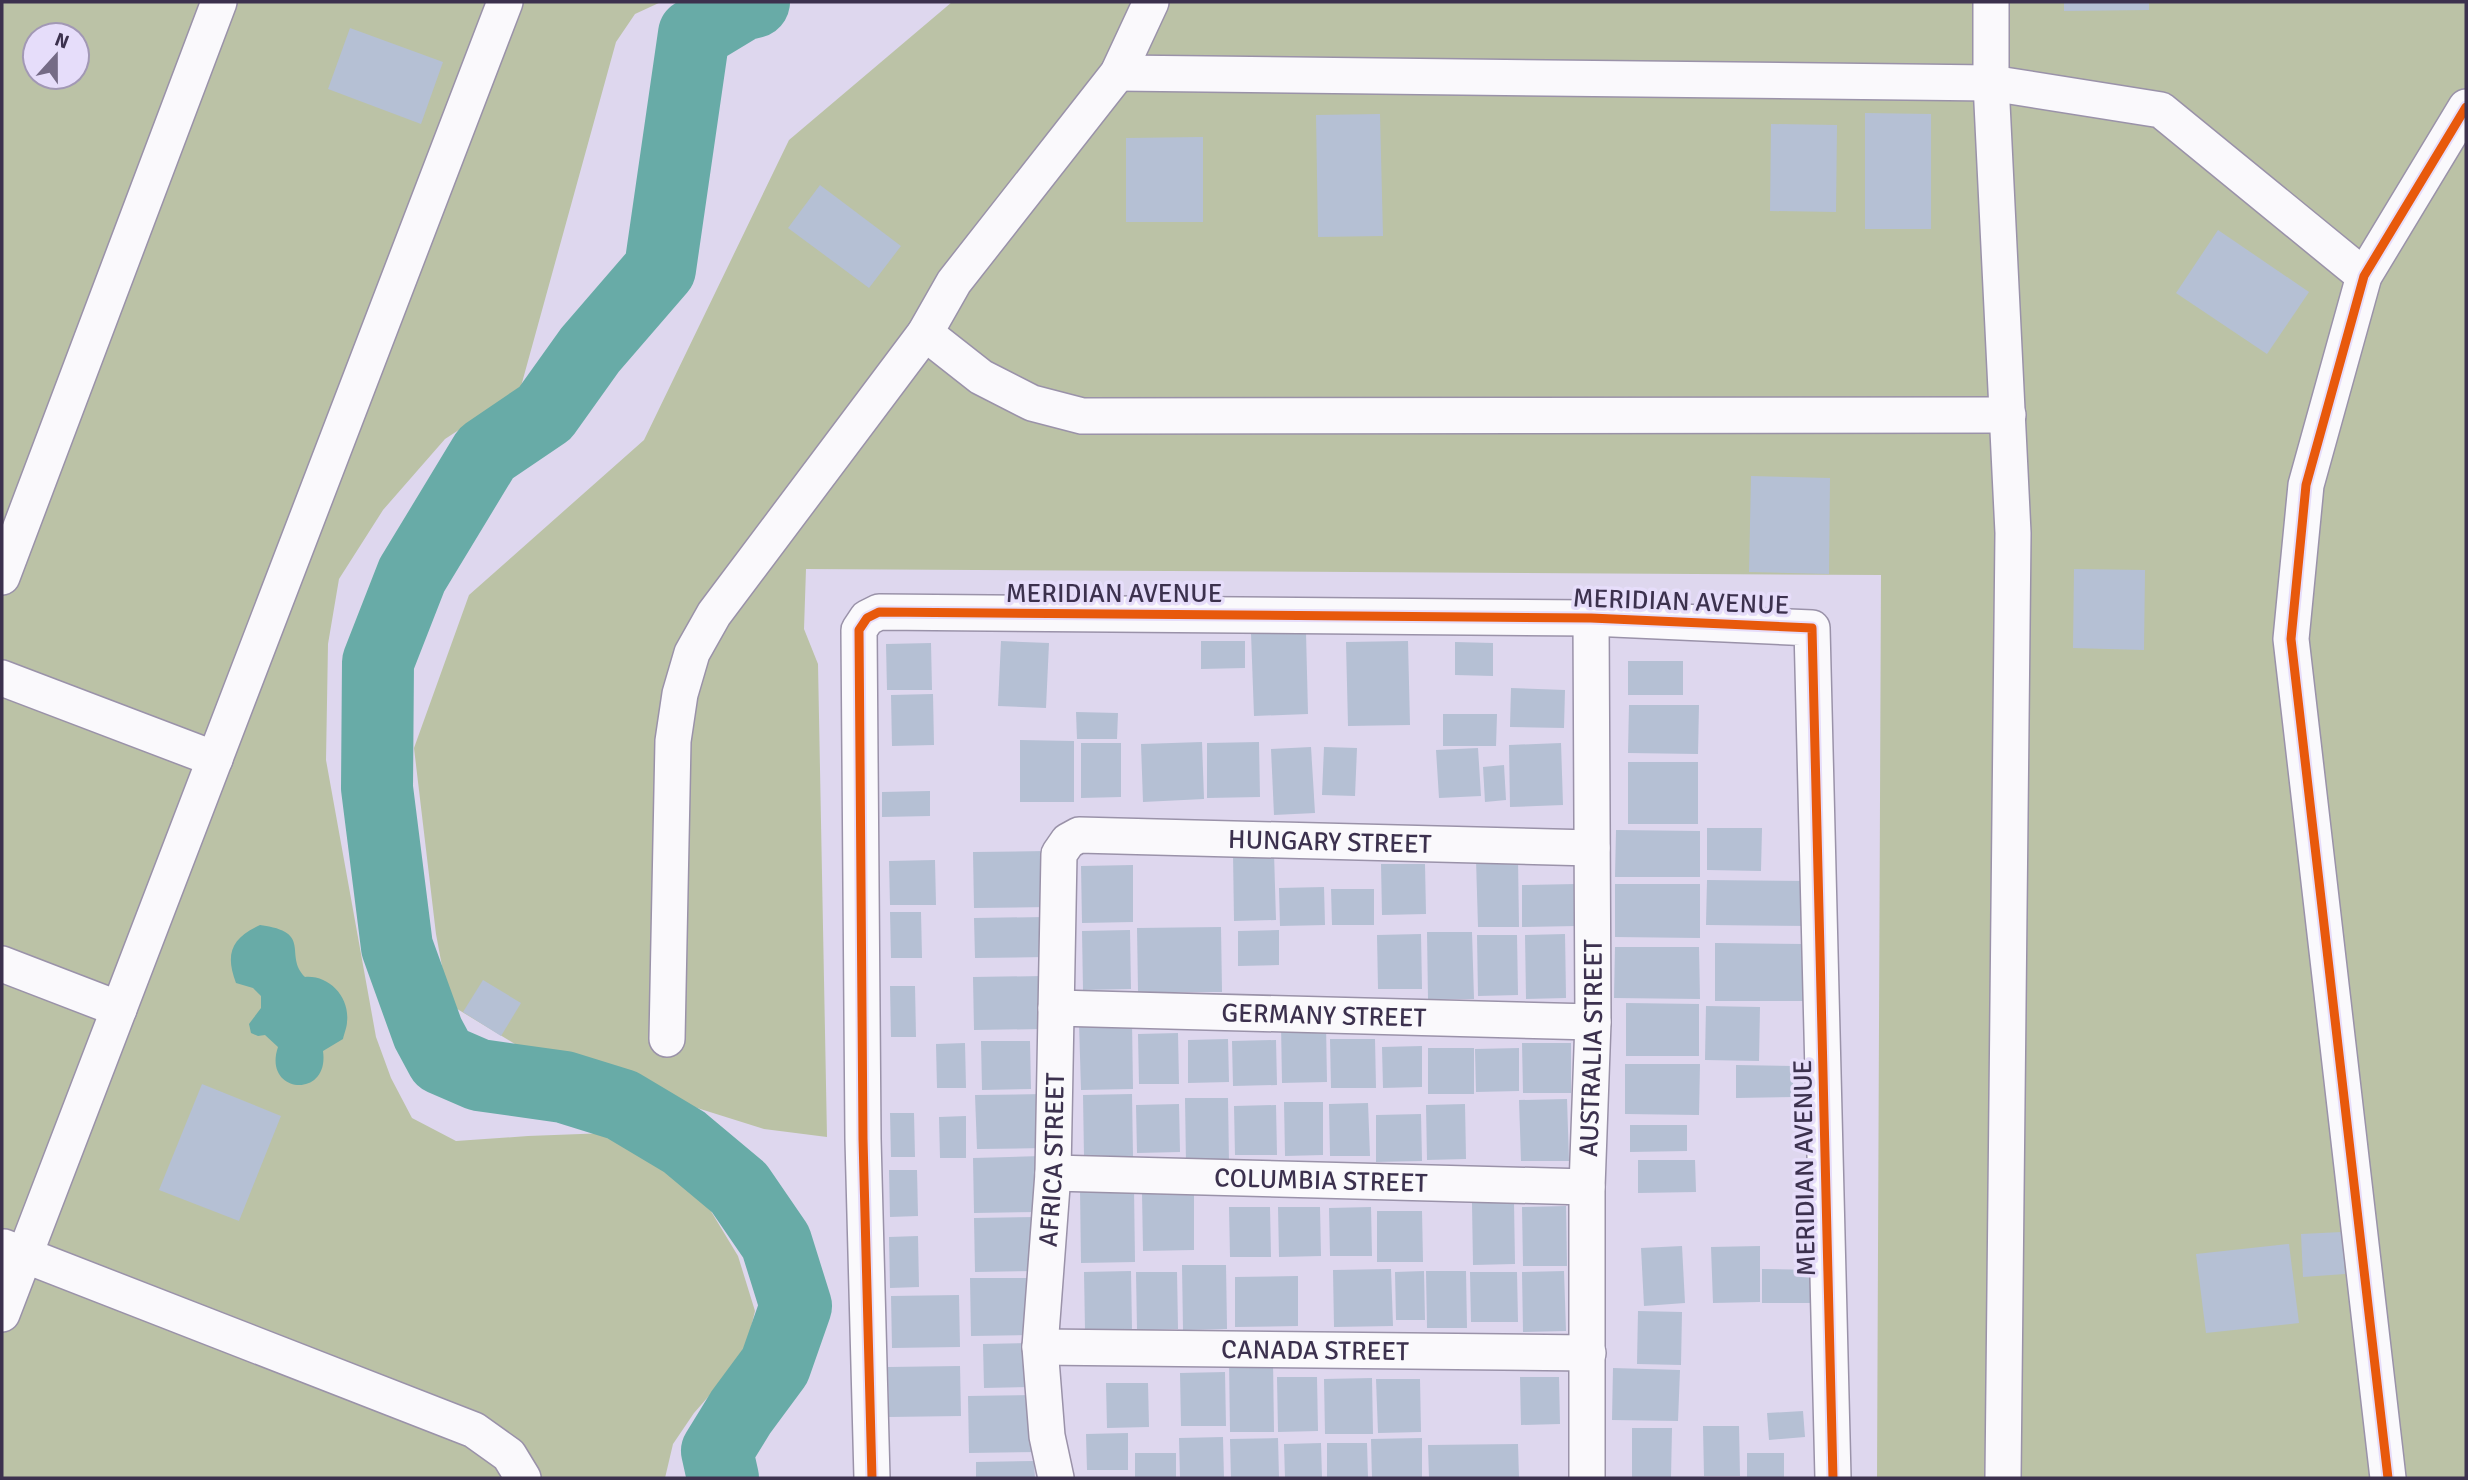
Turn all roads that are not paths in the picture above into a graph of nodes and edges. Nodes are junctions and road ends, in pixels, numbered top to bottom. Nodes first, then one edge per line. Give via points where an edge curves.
1 (219, 2) edge
2 (505, 2) edge
3 (1151, 2) edge
4 (1991, 2) edge
5 (1118, 73) junction
6 (1992, 83) junction
7 (2466, 107) edge
8 (2364, 275) junction
9 (925, 333) junction
10 (2008, 415) junction
11 (2, 577) edge
12 (1591, 618) junction
13 (2, 678) edge
14 (215, 759) junction
15 (1068, 841) joint
16 (1592, 848) junction
17 (2, 964) edge
18 (1056, 1008) junction
19 (119, 1009) junction
20 (1593, 1022) junction
21 (667, 1040) dead end
22 (1053, 1173) junction
23 (1587, 1187) junction
24 (13, 1250) edge
25 (2, 1314) edge
26 (1040, 1347) junction
27 (1588, 1353) junction
28 (523, 1478) edge
29 (872, 1478) edge
30 (1056, 1478) edge
31 (1587, 1478) edge
32 (1833, 1478) edge
33 (2003, 1478) edge
34 (2388, 1478) edge

1 - 11 street
2 - 14 street
3 - 5 street
4 - 6 street
5 - 6 street
5 - 9 street via 954,282
6 - 8 street via 2161,110
6 - 10 street
7 - 8 street
8 - 34 street via 2305,485 2291,639
9 - 10 street via 981,377 1032,403 1082,416
9 - 21 street via 714,614 692,653 673,741
10 - 33 street via 2012,547
12 - 16 street, AUSTRALIA STREET
12 - 29 street, MERIDIAN AVENUE via 879,612 867,618 859,630 863,1139
12 - 32 street, MERIDIAN AVENUE via 1812,628
13 - 14 street
14 - 19 street
15 - 16 street, HUNGARY STREET via 1079,835
15 - 18 street, AFRICA STREET via 1059,854
16 - 20 street, AUSTRALIA STREET
17 - 19 street
18 - 20 street, GERMANY STREET
18 - 22 street, AFRICA STREET
19 - 24 street
20 - 23 street, AUSTRALIA STREET
22 - 23 street, COLUMBIA STREET
22 - 26 street, AFRICA STREET
23 - 27 street, AUSTRALIA STREET
24 - 25 street
24 - 28 street via 474,1430 509,1455
26 - 27 street, CANADA STREET
26 - 30 street, AFRICA STREET via 1047,1436
27 - 31 street, AUSTRALIA STREET

